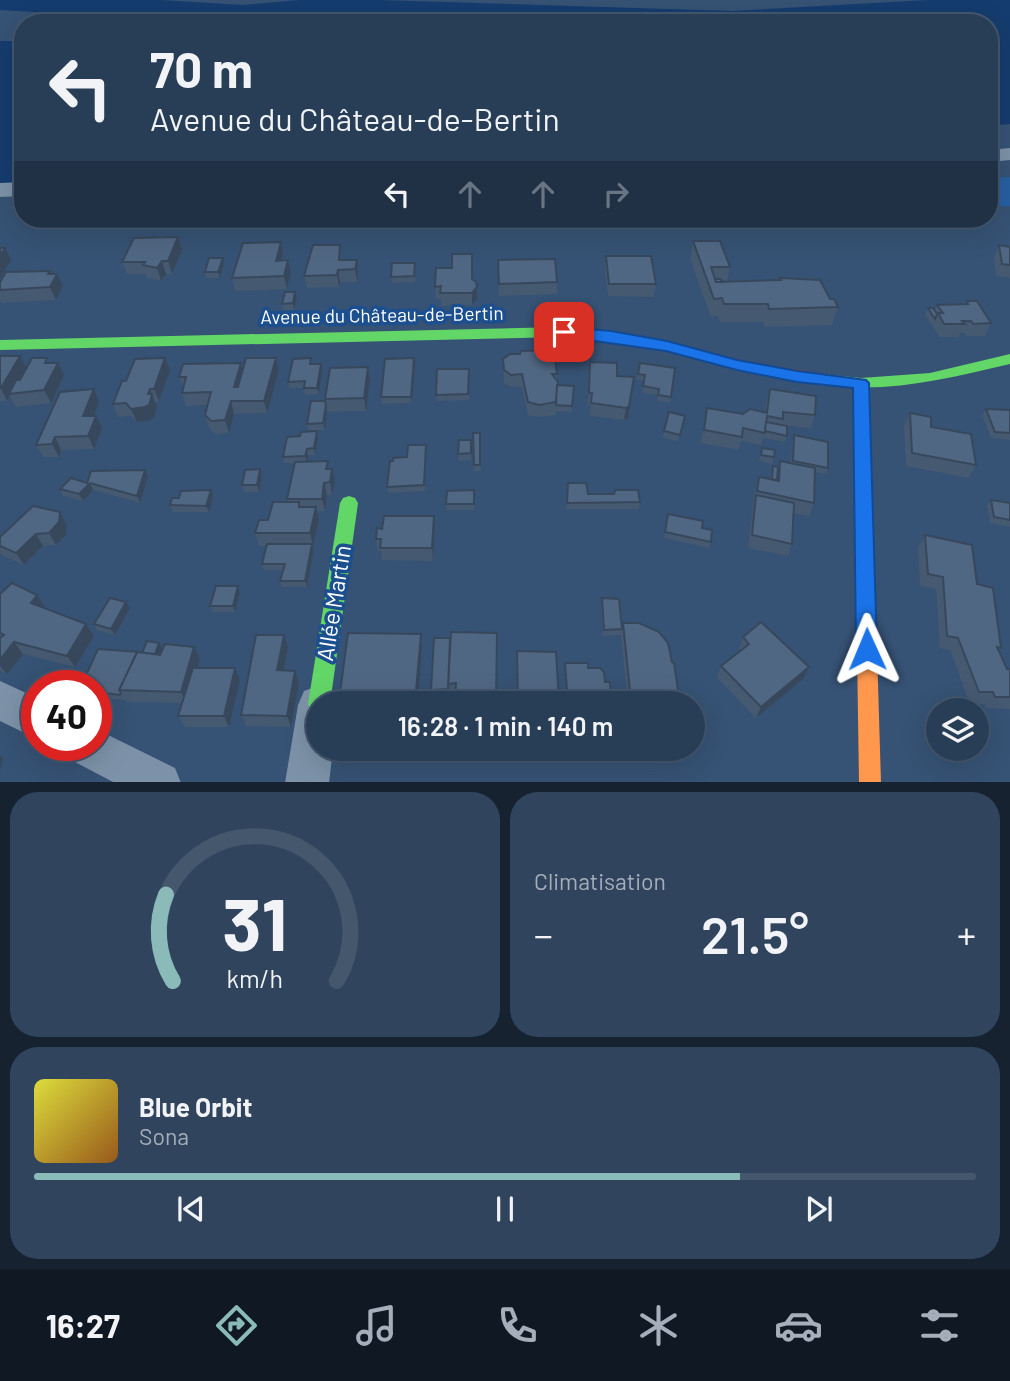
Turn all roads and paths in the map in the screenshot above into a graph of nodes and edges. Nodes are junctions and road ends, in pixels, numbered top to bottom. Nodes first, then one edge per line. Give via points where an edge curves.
1 (0, 345) edge
2 (1010, 359) edge
3 (861, 383) junction
4 (349, 503) dead end
5 (321, 691) edge
6 (0, 700) edge
7 (21, 711) edge
8 (112, 758) edge
9 (310, 761) edge
10 (160, 782) edge
11 (307, 782) edge
12 (870, 782) edge

1 - 3 street, Avenue du Château-de-Bertin via 564,332 667,346 797,377
2 - 3 street, Avenue du Château-de-Bertin via 930,378
3 - 12 street
4 - 5 street, Allée Martin
6 - 7 street
8 - 10 street
9 - 11 street, Allée Martin

